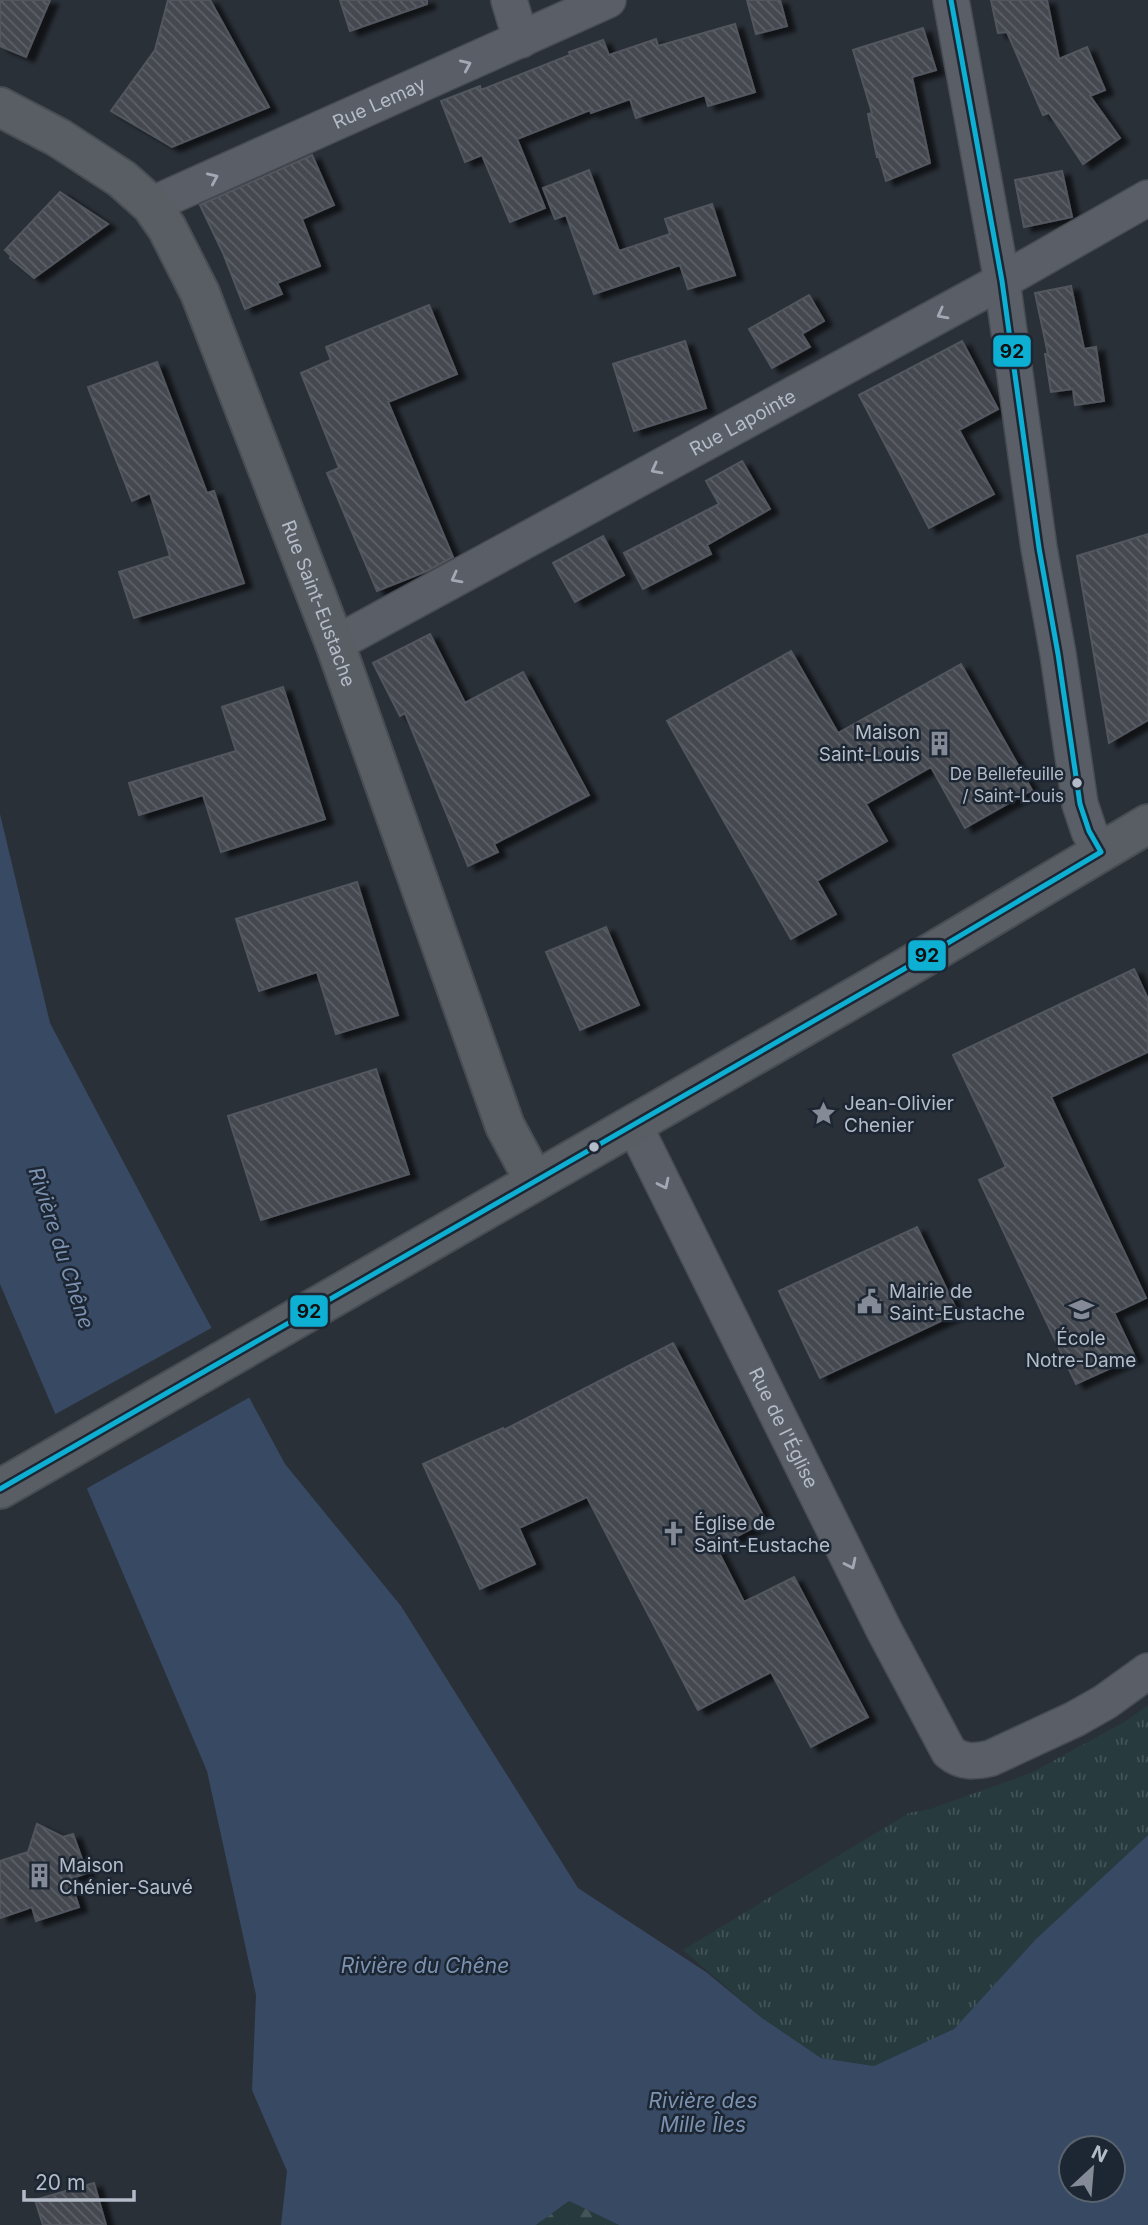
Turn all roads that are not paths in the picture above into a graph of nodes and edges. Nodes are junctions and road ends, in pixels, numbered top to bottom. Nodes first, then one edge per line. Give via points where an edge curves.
1 (509, 0) edge
2 (608, 0) edge
3 (951, 0) edge
4 (522, 40) junction
5 (0, 107) edge
6 (1148, 198) edge
7 (151, 205) junction
8 (1002, 281) junction
9 (335, 643) junction
10 (1148, 824) edge
11 (1101, 852) junction
12 (633, 1123) junction
13 (534, 1180) junction
14 (0, 1489) edge
15 (1148, 1671) edge

1 - 4 street
2 - 4 street, Rue Lemay
3 - 8 street
7 -> 4 street, Rue Lemay
5 - 7 main road, Rue Saint-Eustache via 59,138 122,179
6 - 8 street, Rue Lapointe
7 - 9 main road, Rue Saint-Eustache via 200,293
8 -> 9 street, Rue Lapointe
8 - 11 street via 1080,804
9 - 13 main road, Rue Saint-Eustache via 505,1126
10 - 11 main road
11 - 12 main road
12 - 13 main road
12 -> 15 street, Rue de l'Église via 949,1752 963,1761 990,1758 1105,1702
13 - 14 main road

